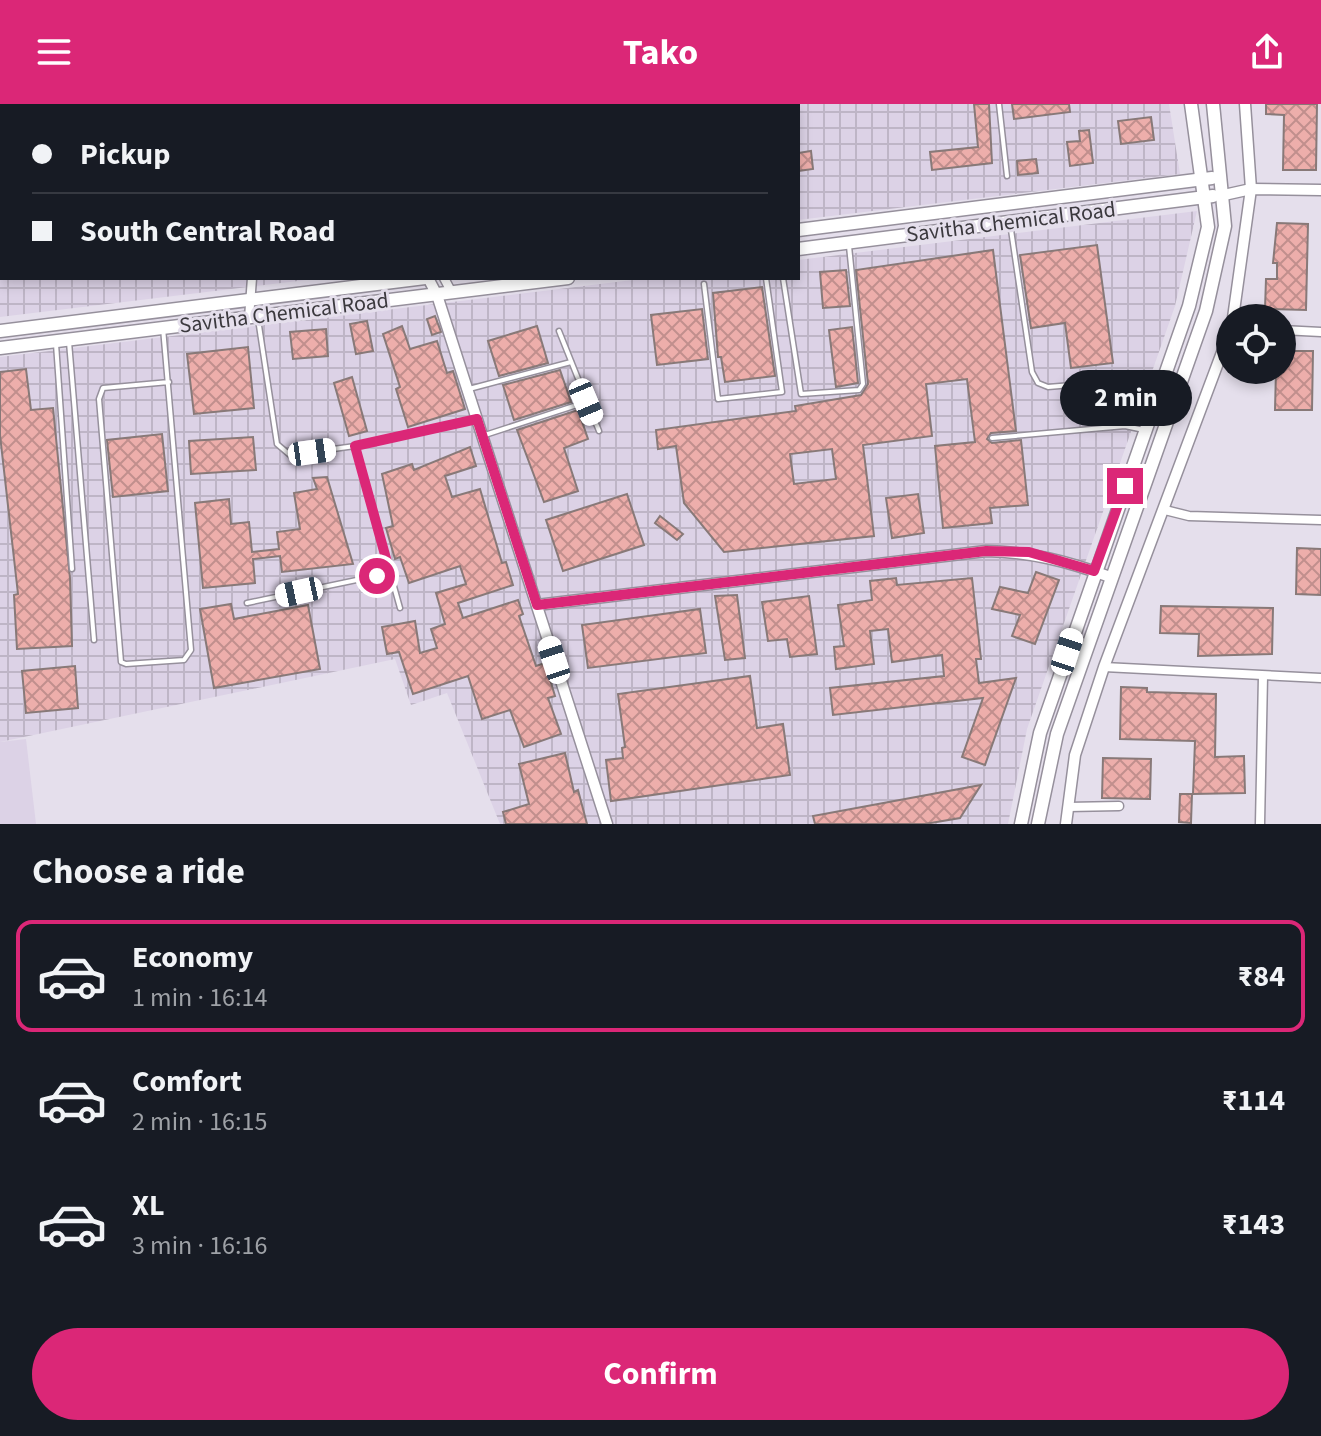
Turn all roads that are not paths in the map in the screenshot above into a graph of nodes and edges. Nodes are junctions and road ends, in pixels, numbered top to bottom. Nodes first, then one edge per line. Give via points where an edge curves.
1 (999, 104) edge
2 (1191, 104) edge
3 (1213, 104) edge
4 (1245, 104) edge
5 (1007, 176) dead end
6 (1222, 177) junction
7 (1203, 179) junction
8 (1251, 189) junction
9 (1321, 190) edge
10 (1224, 195) junction
11 (1205, 197) junction
12 (1010, 222) junction
13 (800, 230) edge
14 (849, 242) junction
15 (800, 249) edge
16 (252, 280) edge
17 (410, 280) edge
18 (427, 280) edge
19 (445, 280) edge
20 (553, 280) edge
21 (766, 280) edge
22 (783, 280) edge
23 (704, 284) dead end
24 (452, 293) junction
25 (437, 295) junction
26 (250, 300) junction
27 (1235, 304) edge
28 (254, 317) junction
29 (163, 328) junction
30 (0, 331) edge
31 (559, 331) dead end
32 (1296, 331) edge
33 (1321, 332) edge
34 (62, 340) junction
35 (0, 348) edge
36 (571, 362) junction
37 (1216, 370) edge
38 (1119, 381) dead end
39 (169, 382) junction
40 (468, 390) junction
41 (586, 402) junction
42 (477, 419) junction
43 (1145, 430) junction
44 (599, 431) dead end
45 (482, 435) junction
46 (992, 438) dead end
47 (355, 446) junction
48 (1165, 510) junction
49 (1321, 520) edge
50 (72, 569) dead end
51 (1094, 571) junction
52 (390, 573) junction
53 (1110, 577) junction
54 (247, 603) dead end
55 (537, 605) junction
56 (400, 608) dead end
57 (94, 640) dead end
58 (1104, 667) junction
59 (1263, 676) junction
60 (1321, 678) edge
61 (1119, 806) dead end
62 (1068, 807) junction
63 (607, 824) edge
64 (1021, 824) edge
65 (1038, 824) edge
66 (1066, 824) edge
67 (1260, 824) edge

1 - 5 lane
2 - 7 main road
3 - 6 main road
4 - 8 street
6 - 7 main road, Savitha Chemical Road
6 - 10 main road
7 - 11 main road
7 - 13 main road, Savitha Chemical Road
8 - 9 street
8 - 10 street
8 - 27 street
10 - 11 main road, Savitha Chemical Road
10 - 53 main road via 1225,226 1206,311
11 - 12 main road, Savitha Chemical Road
11 - 43 main road via 1208,227 1189,306
12 - 14 main road, Savitha Chemical Road
12 - 38 lane via 1032,372 1038,383 1048,387
14 - 15 main road, Savitha Chemical Road
14 - 22 lane via 863,384 859,390 801,394
16 - 26 street
17 - 26 main road, Savitha Chemical Road
18 - 25 street
19 - 24 street
20 - 24 main road, Savitha Chemical Road
21 - 23 lane via 782,392 718,399
24 - 25 main road, Savitha Chemical Road
25 - 28 main road, Savitha Chemical Road
25 - 40 street
26 - 28 street
26 - 30 main road, Savitha Chemical Road
28 - 29 main road, Savitha Chemical Road
28 - 47 lane via 282,452
29 - 34 main road, Savitha Chemical Road
29 - 39 lane
31 - 36 lane
32 - 33 street
34 - 35 main road, Savitha Chemical Road
34 - 50 lane
34 - 57 lane
36 - 40 lane
36 - 41 lane
37 - 48 street
39 - 39 lane via 191,650 184,660 126,664 121,662 99,399 103,388
40 - 42 street
41 - 44 lane
41 - 45 lane
42 - 45 street
42 - 47 lane
43 - 46 lane via 1125,426
43 - 51 main road
45 - 55 street
47 - 52 lane
48 - 49 street via 1189,516
48 - 58 street
51 - 53 street
51 - 55 street via 1029,552 986,551
51 - 64 main road via 1040,733
52 - 54 lane
52 - 56 lane
53 - 65 main road via 1057,734
55 - 63 street
58 - 59 street
58 - 62 street via 1075,755
59 - 60 street
59 - 67 street
61 - 62 street
62 - 66 street

